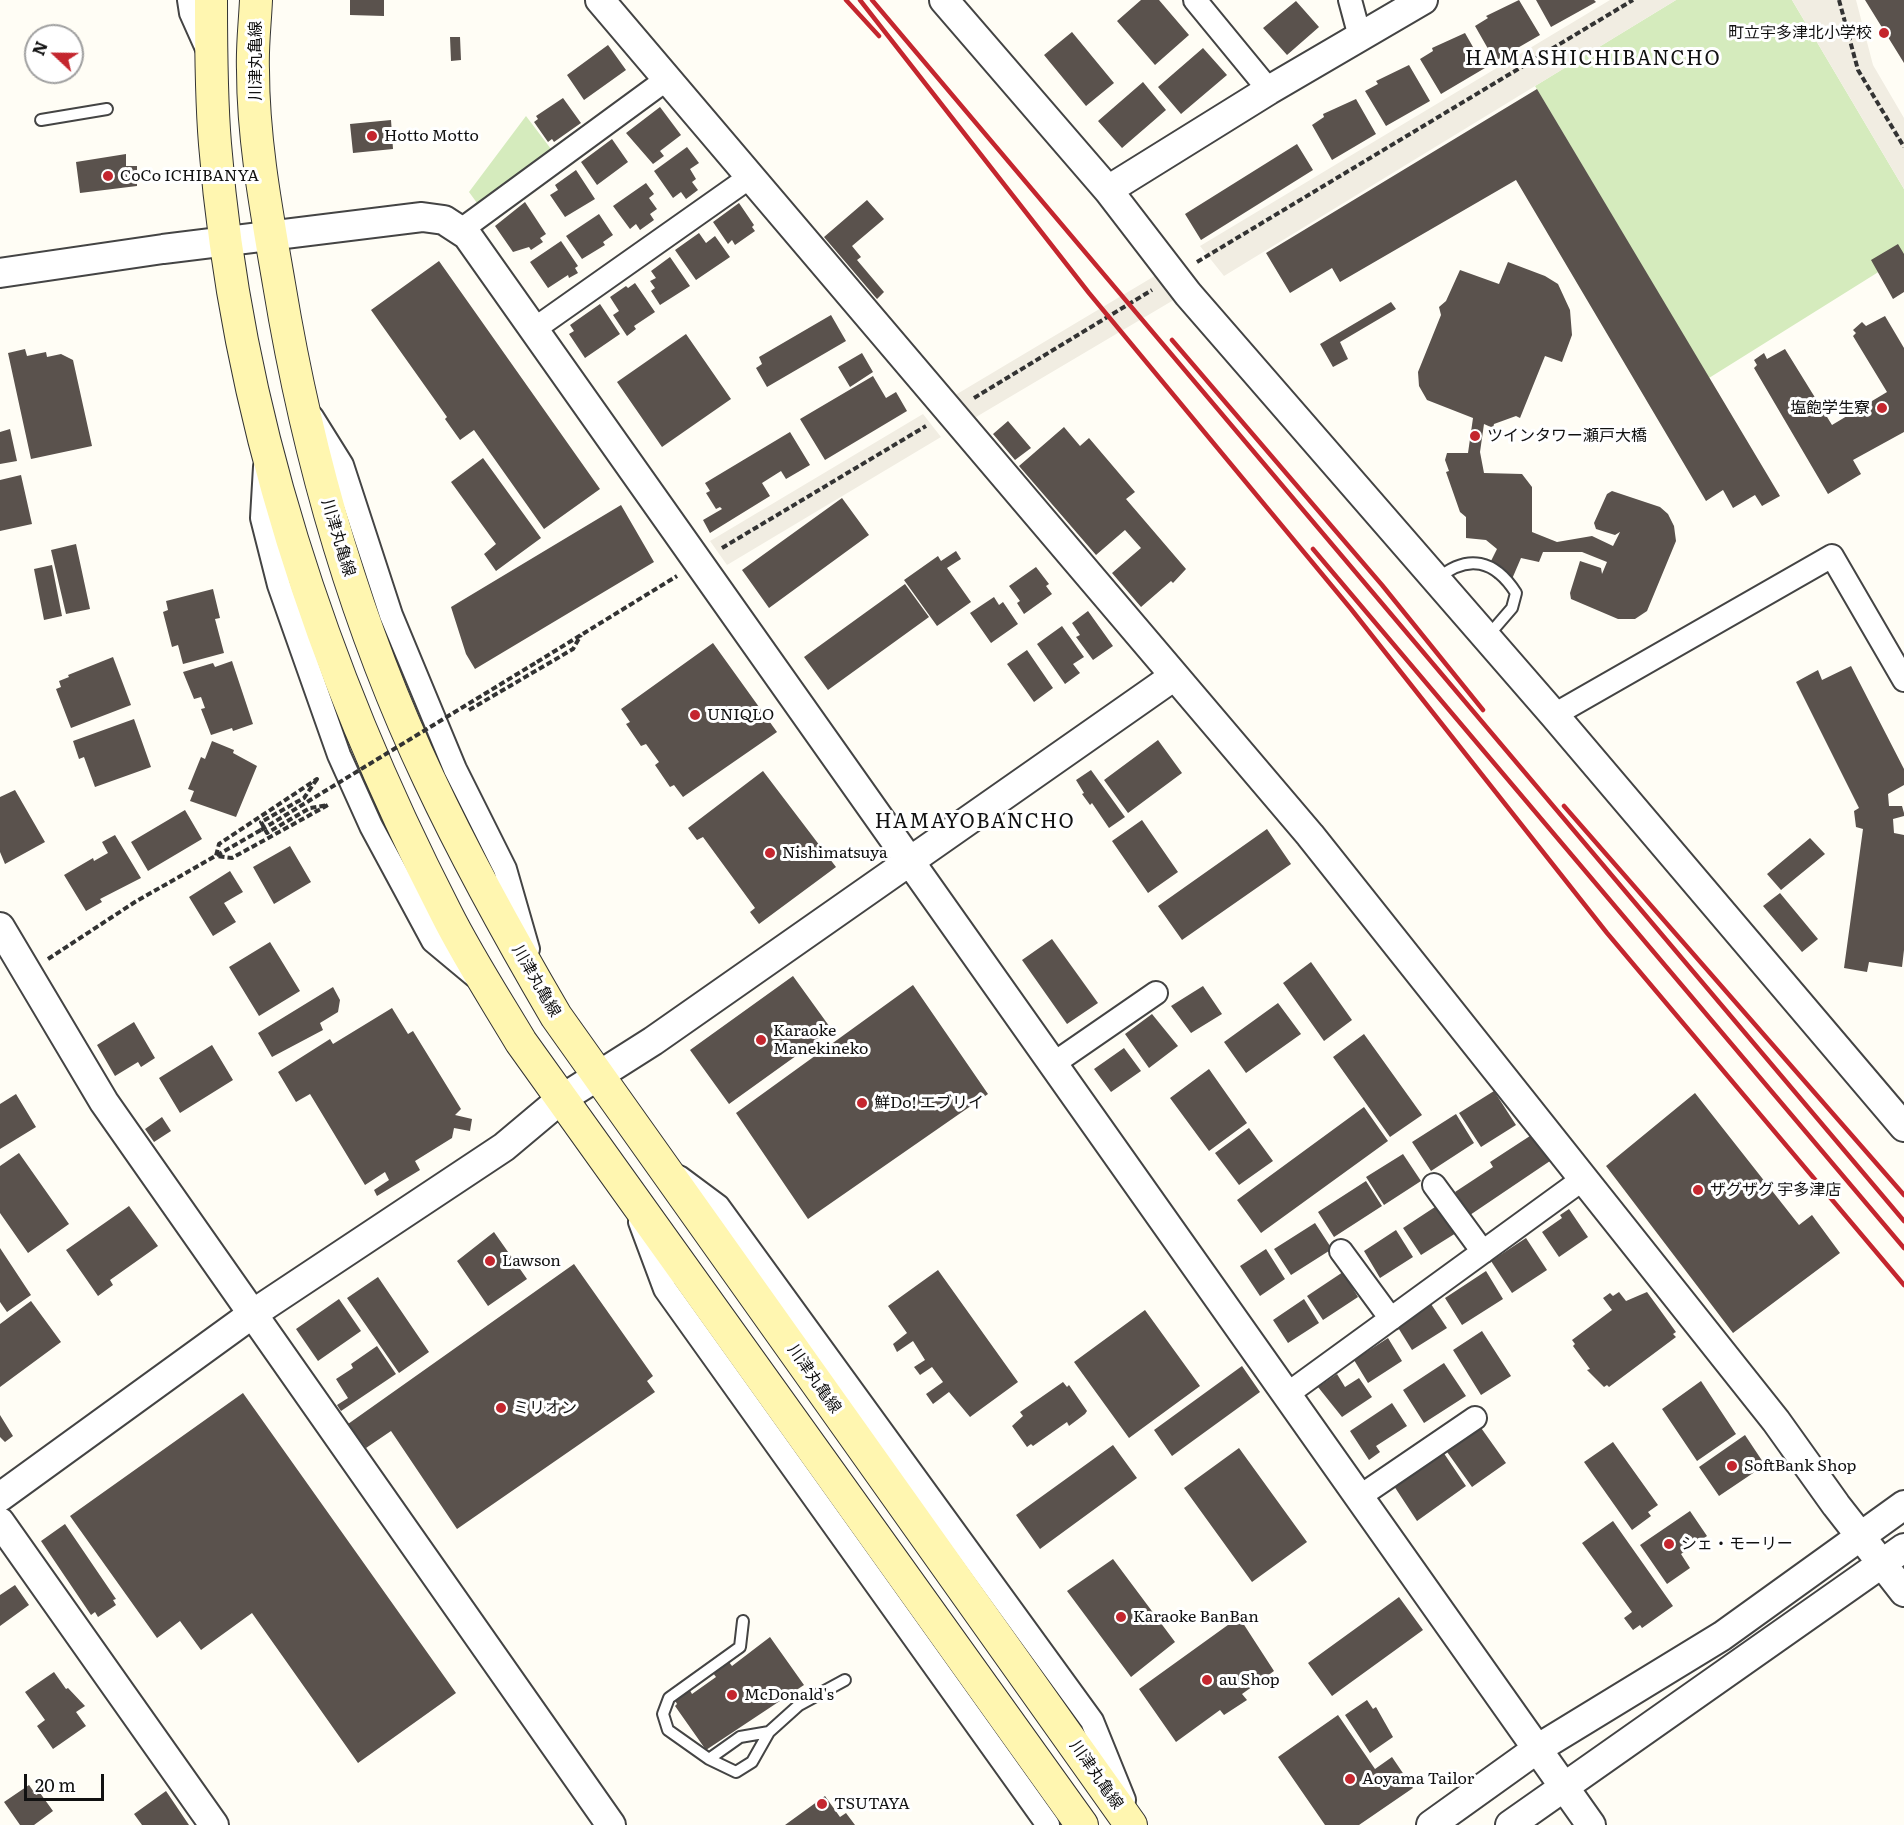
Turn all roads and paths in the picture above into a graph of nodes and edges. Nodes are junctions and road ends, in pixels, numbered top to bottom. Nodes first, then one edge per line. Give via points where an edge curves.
1 (189, 0) edge
2 (211, 0) edge
3 (256, 0) edge
4 (600, 0) edge
5 (944, 0) edge
6 (1195, 0) edge
7 (1350, 0) edge
8 (1423, 0) edge
9 (1633, 0) edge
10 (1839, 0) edge
11 (1360, 37) junction
12 (212, 60) junction
13 (667, 79) junction
14 (1269, 90) junction
15 (107, 109) dead end
16 (41, 120) dead end
17 (1904, 147) edge
18 (750, 177) junction
19 (1108, 190) junction
20 (461, 230) junction
21 (271, 237) junction
22 (226, 242) junction
23 (0, 273) edge
24 (1174, 276) junction
25 (533, 330) junction
26 (970, 400) dead end
27 (931, 423) dead end
28 (717, 551) dead end
29 (682, 573) dead end
30 (1437, 580) junction
31 (583, 632) junction
32 (1486, 637) junction
33 (1173, 677) junction
34 (1904, 680) edge
35 (469, 710) dead end
36 (1554, 715) junction
37 (264, 828) junction
38 (216, 855) junction
39 (910, 862) junction
40 (0, 927) edge
41 (26, 973) junction
42 (1156, 993) dead end
43 (1053, 1064) junction
44 (598, 1075) junction
45 (560, 1100) junction
46 (1904, 1126) edge
47 (1583, 1179) junction
48 (1434, 1185) dead end
49 (630, 1197) junction
50 (1341, 1251) dead end
51 (1483, 1251) junction
52 (252, 1315) junction
53 (1391, 1319) junction
54 (1286, 1395) junction
55 (1475, 1418) dead end
56 (0, 1497) edge
57 (1359, 1497) junction
58 (1904, 1505) edge
59 (0, 1522) edge
60 (1861, 1535) junction
61 (1893, 1556) edge
62 (1904, 1592) edge
63 (743, 1621) dead end
64 (845, 1680) dead end
65 (769, 1732) junction
66 (1537, 1749) junction
67 (709, 1759) junction
68 (1564, 1787) junction
69 (214, 1825) edge
70 (611, 1825) edge
71 (1048, 1825) edge
72 (1082, 1825) edge
73 (1133, 1825) edge
74 (1431, 1825) edge
75 (1510, 1825) edge
76 (1591, 1825) edge

1 - 12 street via 190,13
2 - 12 main road
3 - 21 main road, 川津丸亀線 via 252,70
4 - 13 street
5 - 19 street
6 - 14 street
7 - 11 street
8 - 11 street
9 - 24 path
10 - 17 path via 1858,70
11 - 14 street
12 - 22 main road via 214,142
13 - 18 street
13 - 20 street
14 - 19 street
15 - 16 lane
18 - 25 street
18 - 33 street
19 - 24 street
20 - 21 street via 444,220 423,217
20 - 25 street
21 - 22 street
21 - 44 main road, 川津丸亀線 via 300,398 348,572 388,683 428,778 487,895 538,986
22 - 23 street
22 - 45 main road via 266,443 306,587 349,702 389,797 447,915 521,1042
24 - 26 path
24 - 30 street
25 - 39 street
27 - 28 path
29 - 31 path
30 - 32 street
30 - 32 lane via 1453,566 1476,563 1505,577 1516,593 1512,608
31 - 35 path via 573,649
31 - 37 path, bridge
32 - 36 street
33 - 39 street
33 - 47 street via 1310,835
34 - 36 street via 1832,556
36 - 46 street
37 - 38 path
37 - 38 path via 267,833 310,808 328,805 232,858
37 - 38 path via 261,822 304,798 317,778 219,844
38 - 41 path
39 - 43 street
39 - 44 street
40 - 41 street
41 - 52 street via 104,1102
42 - 43 street
43 - 54 street
44 - 45 street
44 - 73 main road, 川津丸亀線
45 - 49 main road
45 - 52 street via 504,1147
47 - 51 street
47 - 60 street via 1776,1421
48 - 51 street
49 - 71 street via 665,1289
49 - 72 main road
50 - 53 street
51 - 53 street
52 - 56 street
52 - 70 street
53 - 54 street
54 - 57 street
55 - 57 street
57 - 66 street
58 - 60 street
59 - 69 street
60 - 61 street
60 - 66 street via 1722,1636
61 - 62 street
61 - 68 street
63 - 67 lane via 740,1647 669,1698 663,1714 668,1730
64 - 65 lane via 799,1704
65 - 67 lane via 740,1737
65 - 67 lane via 752,1762 736,1772
66 - 68 street
66 - 74 street
68 - 75 street
68 - 76 street

